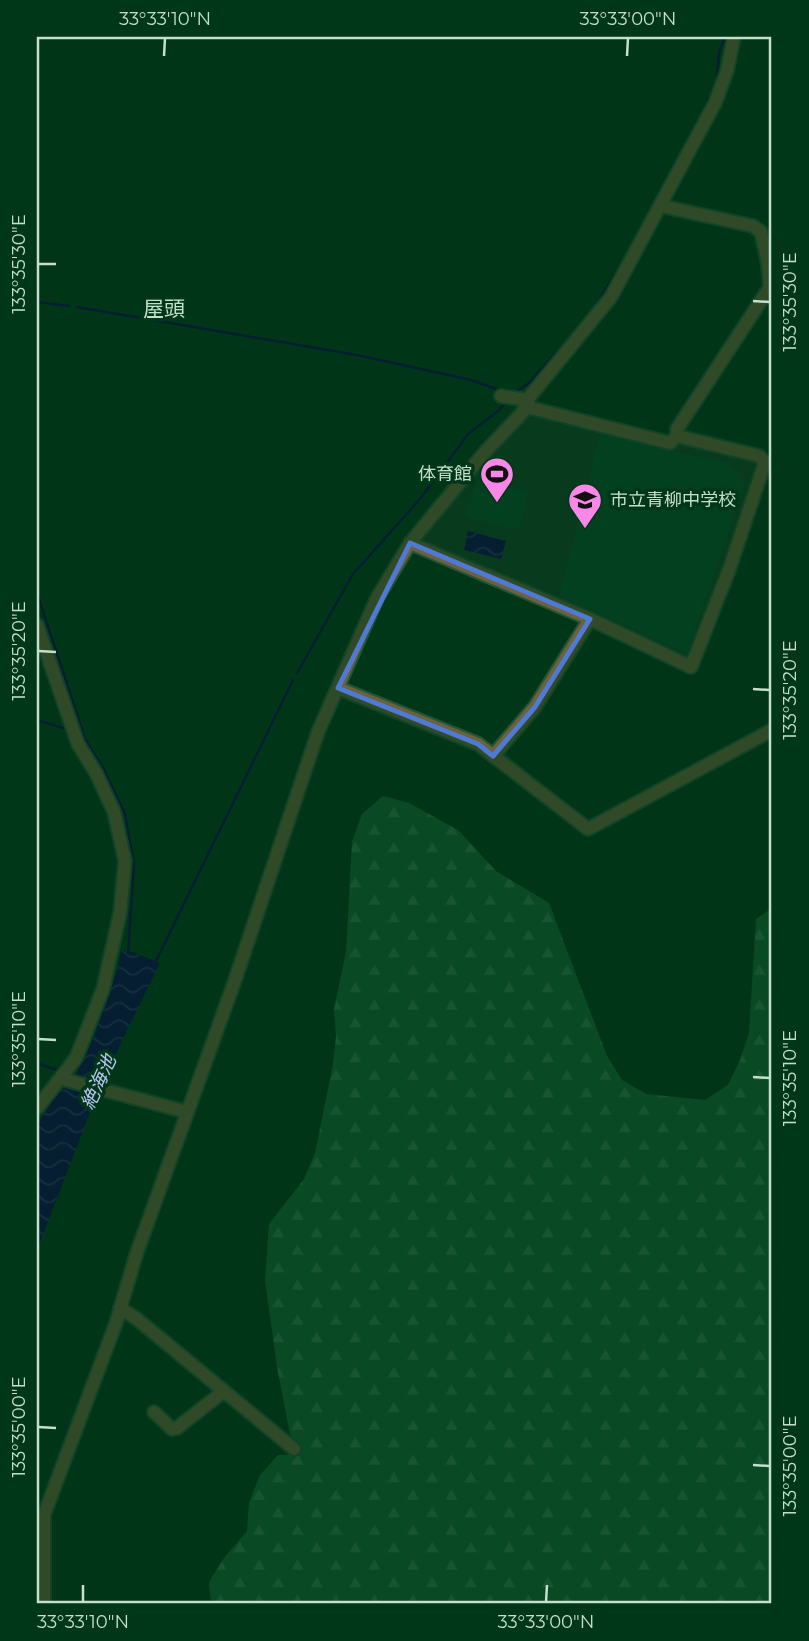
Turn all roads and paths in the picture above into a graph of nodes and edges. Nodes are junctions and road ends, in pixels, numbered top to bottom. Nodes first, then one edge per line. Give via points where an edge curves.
1 (734, 37) edge
2 (661, 206) junction
3 (514, 398) junction
4 (677, 436) junction
5 (410, 543) junction
6 (590, 619) junction
7 (37, 625) edge
8 (338, 688) junction
9 (772, 730) edge
10 (493, 756) junction
11 (64, 1078) junction
12 (37, 1108) edge
13 (187, 1112) junction
14 (120, 1308) junction
15 (224, 1391) junction
16 (153, 1412) dead end
17 (294, 1448) dead end
18 (44, 1604) edge

1 - 2 street via 715,103
2 - 3 street via 611,296
2 - 4 street via 752,226 761,232 770,287 677,429
3 - 4 street via 531,408 670,443
3 - 5 street via 523,412
4 - 6 street via 759,456 765,462 695,659 691,667
5 - 6 street
5 - 8 street via 377,598
6 - 10 street via 535,707
7 - 11 street via 78,744 114,812 125,861 120,913 103,989
8 - 10 street via 478,744
8 - 13 street via 318,732
9 - 10 street via 589,829
11 - 12 street
11 - 13 street
13 - 14 street
14 - 15 street
14 - 18 street via 44,1515
15 - 16 street via 172,1429
15 - 17 street

